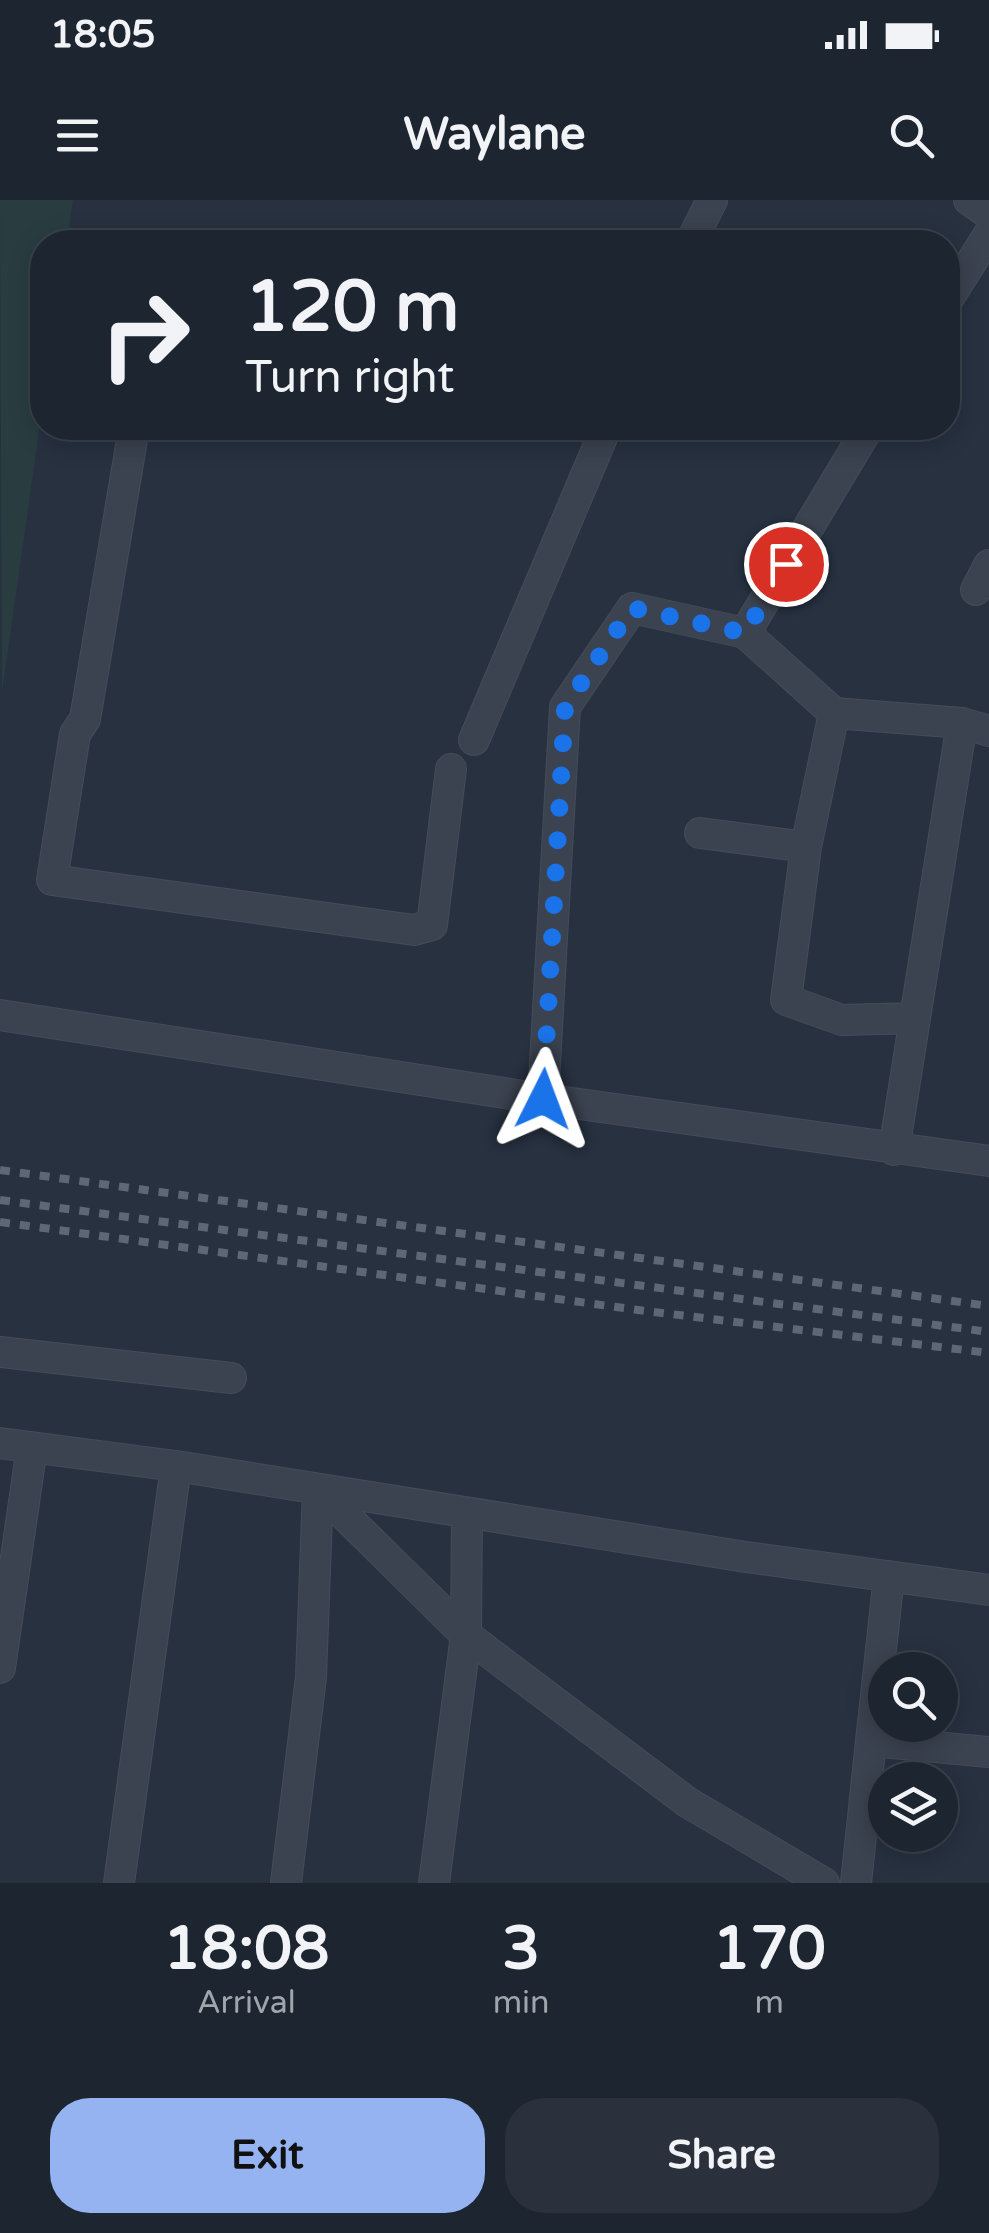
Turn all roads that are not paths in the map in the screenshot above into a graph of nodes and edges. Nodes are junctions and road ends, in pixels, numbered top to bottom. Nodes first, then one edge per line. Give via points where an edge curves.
1 (712, 200) edge
2 (969, 200) edge
3 (989, 214) edge
4 (696, 230) edge
5 (989, 234) edge
6 (960, 281) edge
7 (132, 440) edge
8 (601, 440) edge
9 (861, 440) edge
10 (745, 633) junction
11 (834, 713) junction
12 (975, 727) edge
13 (474, 740) dead end
14 (452, 769) dead end
15 (700, 833) dead end
16 (806, 847) junction
17 (0, 1015) edge
18 (915, 1018) junction
19 (543, 1099) junction
20 (894, 1150) junction
21 (989, 1161) edge
22 (0, 1352) edge
23 (231, 1378) dead end
24 (0, 1443) edge
25 (32, 1447) junction
26 (176, 1466) junction
27 (318, 1489) junction
28 (467, 1513) junction
29 (889, 1576) junction
30 (989, 1590) edge
31 (466, 1635) junction
32 (881, 1652) edge
33 (0, 1668) edge
34 (872, 1742) edge
35 (883, 1742) edge
36 (989, 1752) edge
37 (120, 1883) edge
38 (286, 1883) edge
39 (434, 1883) edge
40 (824, 1883) edge
41 (856, 1883) edge

1 - 4 street
2 - 3 street
5 - 6 street
7 - 14 street via 52,880 414,930 432,925
8 - 13 street
9 - 10 street
10 - 11 street
10 - 19 street via 632,608 565,707
11 - 12 street
11 - 16 street
12 - 18 street
15 - 16 street
16 - 18 street via 786,1000 842,1020
17 - 19 street
18 - 20 street
19 - 20 street
20 - 21 street
22 - 23 street
24 - 25 street
25 - 26 street
25 - 33 street
26 - 27 street
26 - 37 street
27 - 28 street
27 - 31 street
27 - 38 street via 311,1677
28 - 29 street
28 - 31 street
29 - 30 street
29 - 32 street
31 - 39 street
31 - 40 street via 687,1802
34 - 41 street
35 - 36 street

